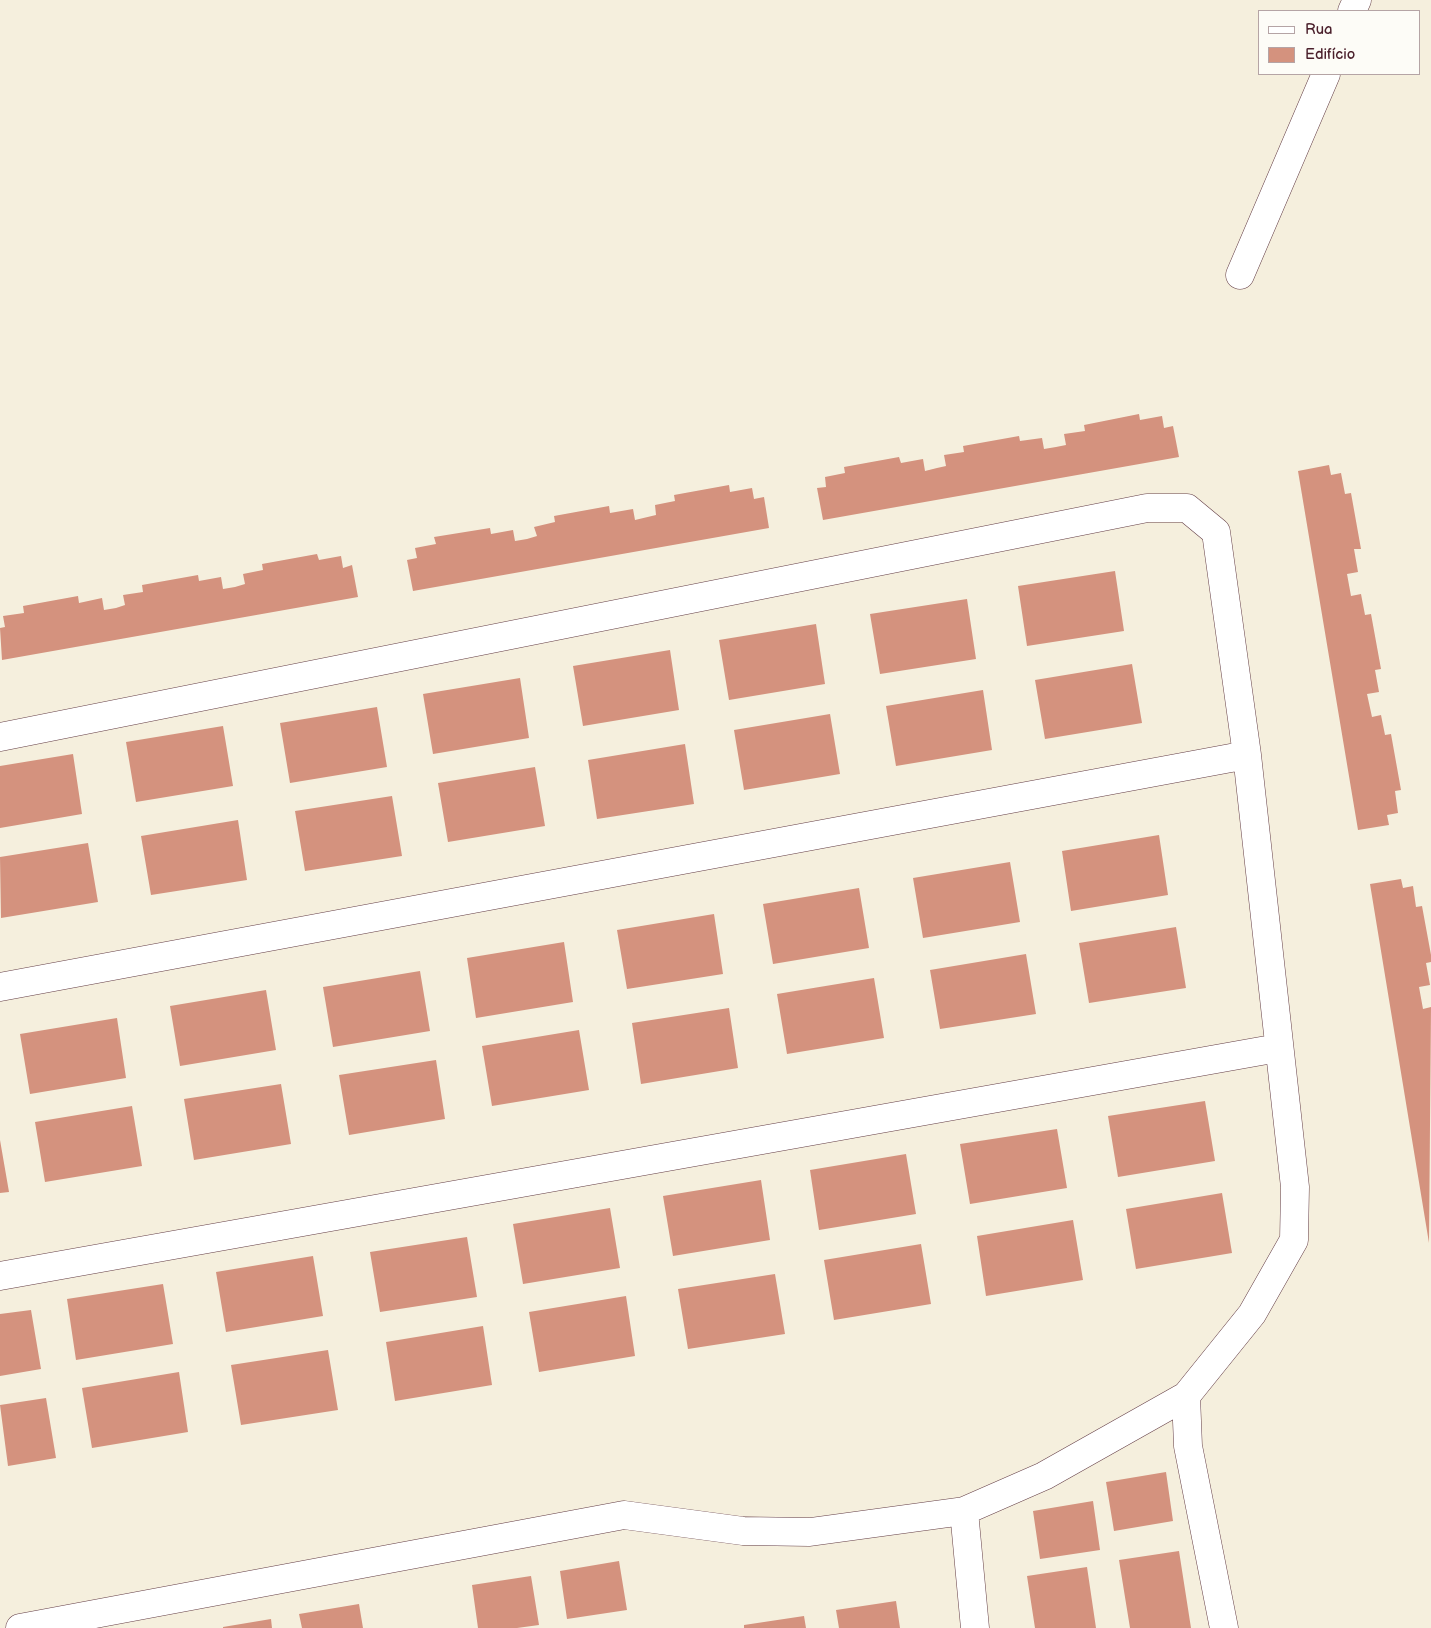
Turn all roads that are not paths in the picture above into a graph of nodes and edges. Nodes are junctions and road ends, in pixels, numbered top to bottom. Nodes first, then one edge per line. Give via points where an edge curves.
1 (1326, 75) edge
2 (1240, 275) dead end
3 (0, 737) edge
4 (1247, 755) junction
5 (0, 987) edge
6 (1278, 1048) junction
7 (0, 1276) edge
8 (1186, 1396) junction
9 (964, 1511) junction
10 (20, 1628) edge
11 (975, 1628) edge
12 (1224, 1628) edge

1 - 2 street
3 - 4 street via 1147,508 1187,508 1216,532
4 - 5 street
4 - 6 street
6 - 7 street
6 - 8 street via 1295,1188 1294,1240 1252,1314
8 - 9 street via 1044,1476
8 - 12 street via 1188,1446
9 - 10 street via 810,1532 743,1531 624,1515
9 - 11 street

